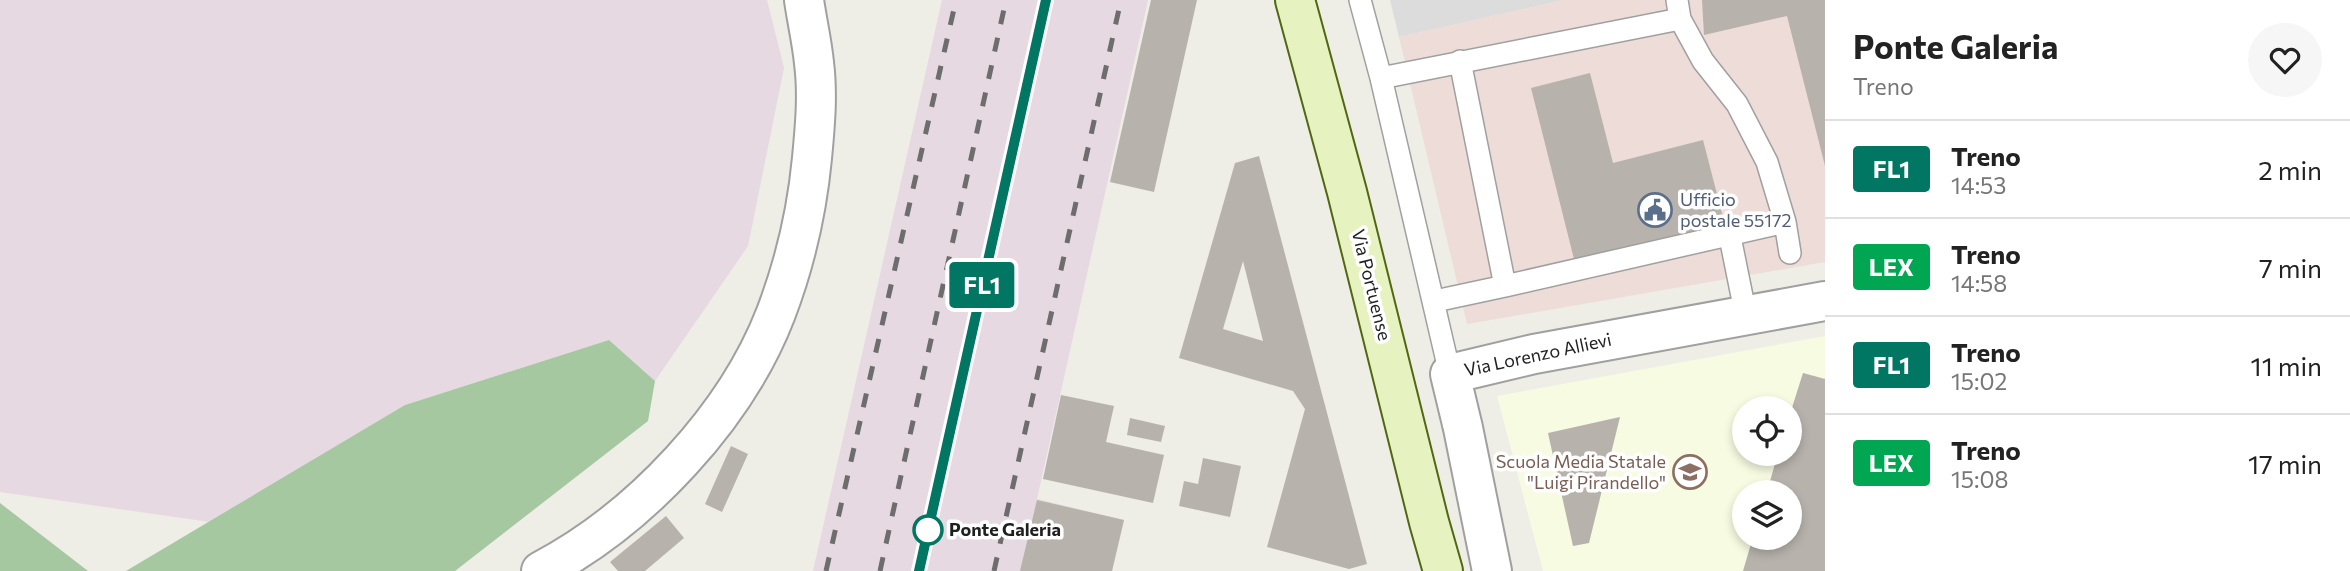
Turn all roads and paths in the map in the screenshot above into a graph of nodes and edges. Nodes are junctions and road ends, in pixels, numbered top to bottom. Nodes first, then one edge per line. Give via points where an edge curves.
1 (804, 0) edge
2 (1295, 0) edge
3 (1360, 0) edge
4 (1679, 9) edge
5 (1460, 61) junction
6 (1381, 78) junction
7 (1785, 222) junction
8 (1730, 237) junction
9 (1790, 253) dead end
10 (1505, 286) junction
11 (1435, 301) junction
12 (1825, 301) edge
13 (1746, 316) junction
14 (1450, 374) junction
15 (1441, 565) edge
16 (541, 571) edge
17 (1492, 571) edge

1 - 16 street via 815,64 814,139 801,233 776,313 729,399 669,474 618,522
2 - 15 main road, Via Portuense
3 - 6 lane
4 - 5 lane
4 - 7 lane via 1703,61 1737,104 1767,162
5 - 6 lane
5 - 10 lane
6 - 11 lane
7 - 8 lane
7 - 9 lane
8 - 10 lane
8 - 13 lane
10 - 11 lane
11 - 14 lane
12 - 13 street, Via Lorenzo Allievi
13 - 14 street, Via Lorenzo Allievi
14 - 17 street, Via Lorenzo Allievi

